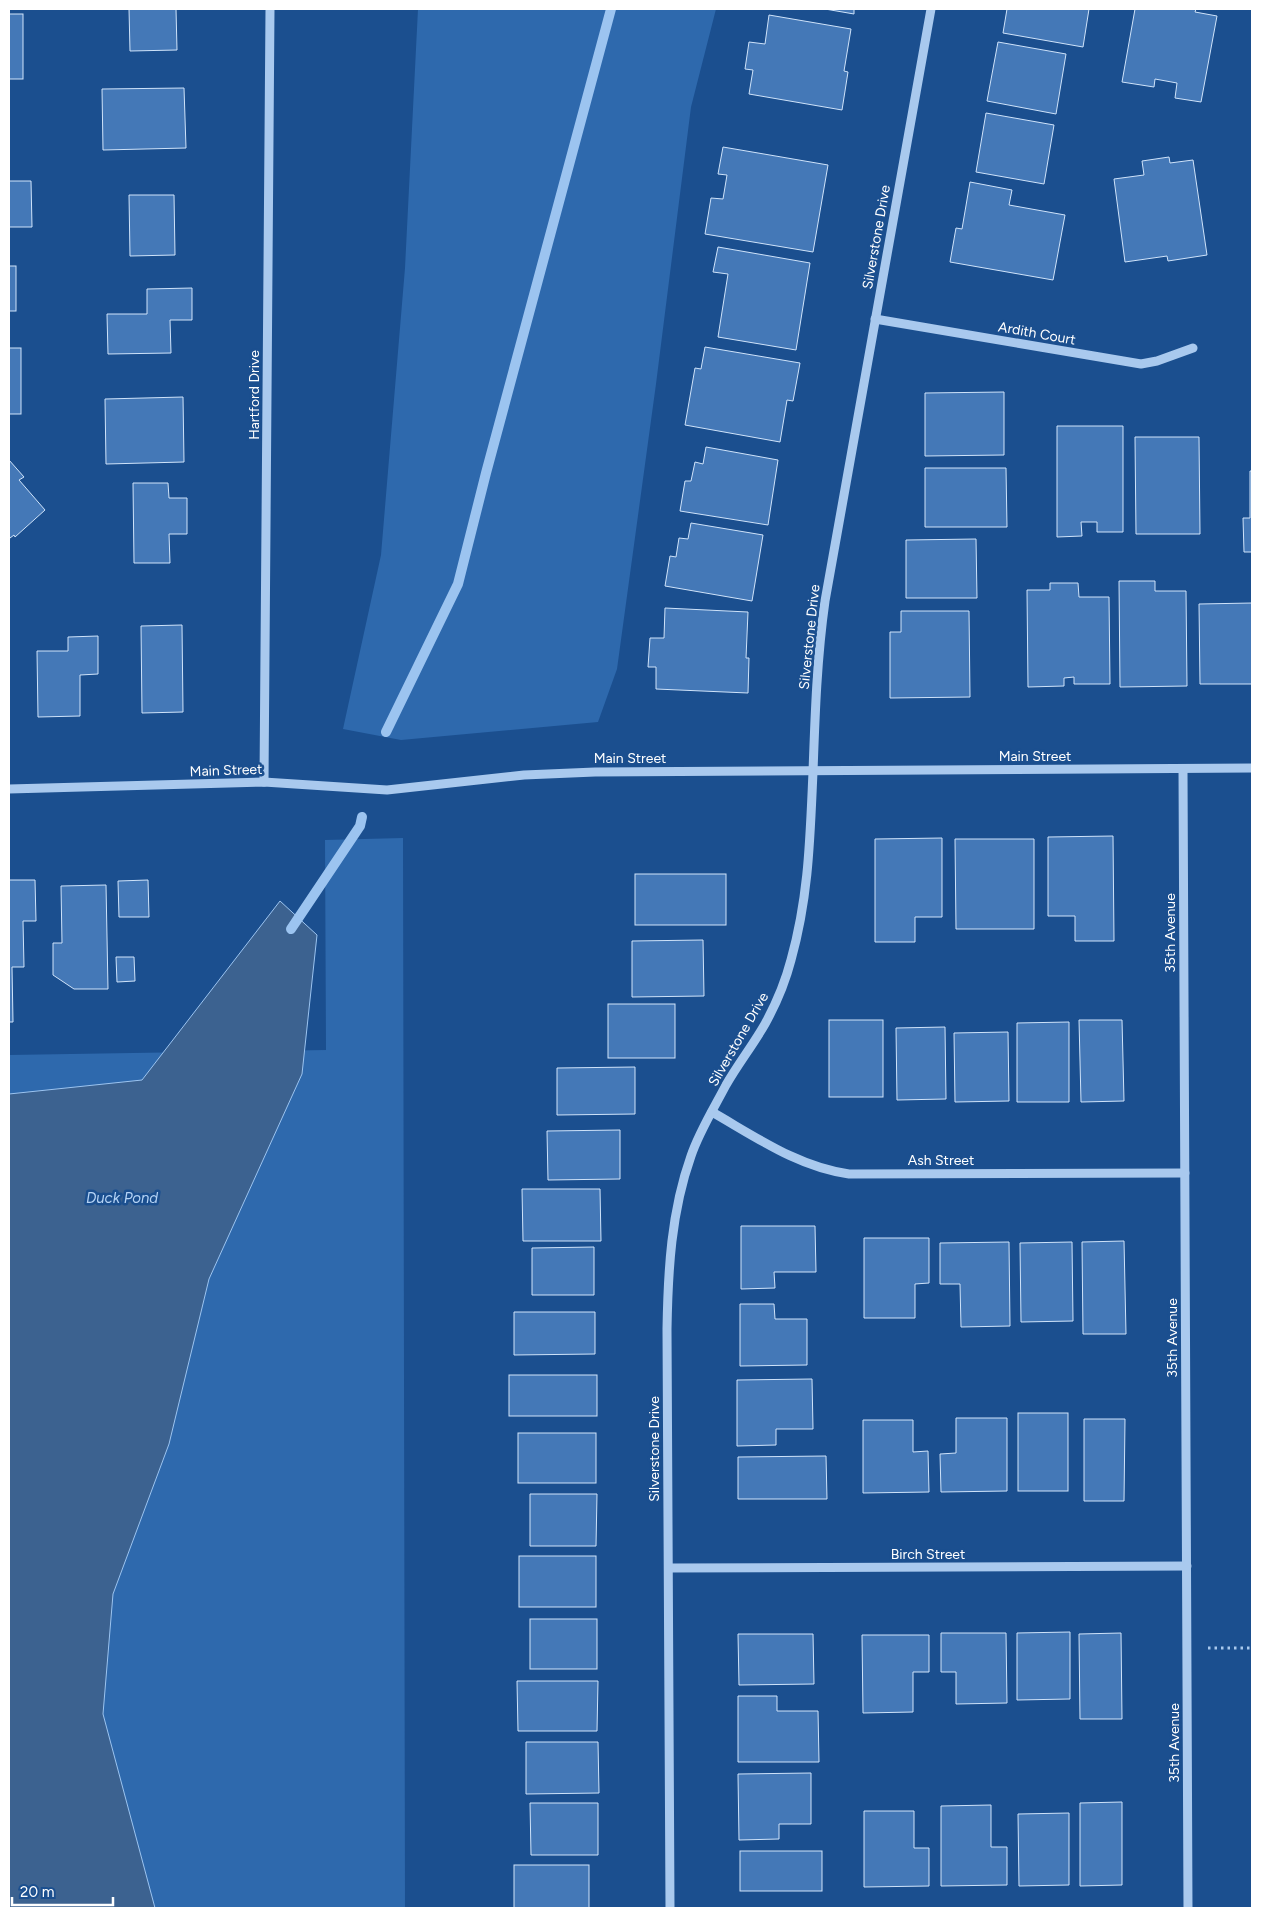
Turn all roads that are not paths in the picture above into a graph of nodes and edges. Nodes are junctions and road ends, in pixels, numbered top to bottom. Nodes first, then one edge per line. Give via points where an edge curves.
1 (270, 9) edge
2 (931, 9) edge
3 (875, 319) junction
4 (1193, 348) dead end
5 (1183, 768) junction
6 (1252, 768) edge
7 (812, 771) junction
8 (264, 782) junction
9 (9, 789) edge
10 (712, 1112) junction
11 (1186, 1173) junction
12 (1187, 1566) junction
13 (669, 1568) junction
14 (670, 1908) edge
15 (1188, 1908) edge

1 - 8 street, Hartford Drive
2 - 3 street, Silverstone Drive
3 - 4 street, Ardith Court via 1141,364
3 - 7 street, Silverstone Drive via 825,601
5 - 6 street, Main Street
5 - 7 street, Main Street
5 - 11 street, 35th Avenue
7 - 8 street, Main Street via 524,775 387,790
7 - 10 street, Silverstone Drive via 806,889 802,919 785,982 765,1024
8 - 9 street, Main Street
10 - 11 street, Ash Street via 798,1160 823,1170 849,1174
10 - 13 street, Silverstone Drive via 691,1156 682,1185 668,1270
11 - 12 street, 35th Avenue
12 - 13 street, Birch Street
12 - 15 street, 35th Avenue
13 - 14 street, Silverstone Drive

